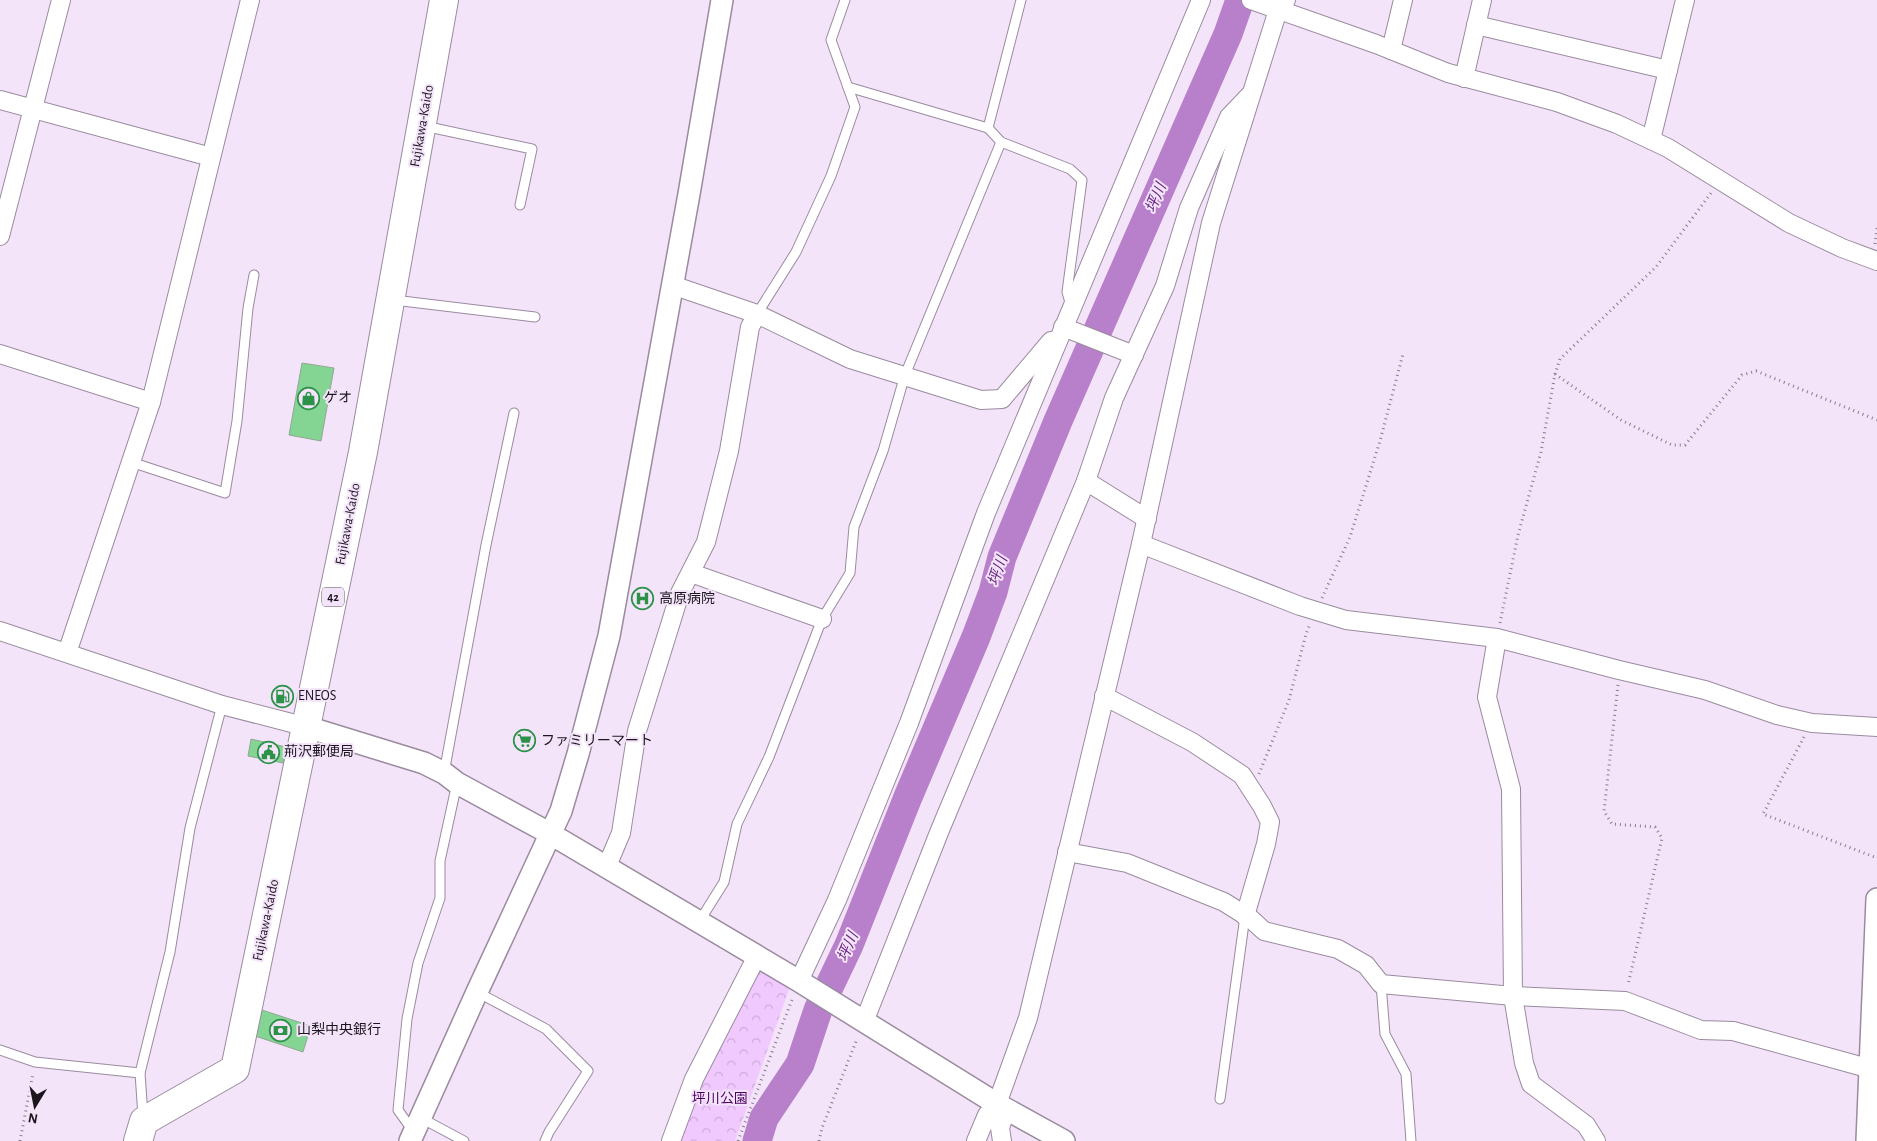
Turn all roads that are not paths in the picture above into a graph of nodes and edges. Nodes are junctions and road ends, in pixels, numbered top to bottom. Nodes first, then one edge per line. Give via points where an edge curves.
1 (61, 0) edge
2 (250, 0) edge
3 (444, 0) edge
4 (722, 0) edge
5 (845, 0) edge
6 (1021, 0) edge
7 (1201, 0) edge
8 (1251, 0) edge
9 (1403, 0) edge
10 (1482, 0) edge
11 (1685, 0) edge
12 (1282, 5) edge
13 (1476, 25) junction
14 (1391, 50) junction
15 (1668, 70) junction
16 (1464, 78) junction
17 (848, 87) junction
18 (1254, 91) junction
19 (0, 100) edge
20 (32, 109) junction
21 (422, 125) junction
22 (988, 128) junction
23 (1651, 140) junction
24 (1001, 142) junction
25 (211, 157) junction
26 (520, 205) dead end
27 (0, 236) edge
28 (1877, 261) edge
29 (254, 275) dead end
30 (672, 285) junction
31 (390, 300) junction
32 (1071, 306) junction
33 (757, 314) junction
34 (535, 317) dead end
35 (1068, 329) junction
36 (1129, 353) junction
37 (0, 354) edge
38 (905, 375) junction
39 (151, 402) junction
40 (514, 414) dead end
41 (131, 462) junction
42 (1086, 481) junction
43 (1147, 519) junction
44 (1142, 544) junction
45 (691, 573) junction
46 (822, 619) junction
47 (0, 631) edge
48 (1497, 638) junction
49 (67, 653) junction
50 (1104, 696) junction
51 (222, 705) junction
52 (307, 727) junction
53 (1877, 727) edge
54 (450, 778) junction
55 (549, 833) junction
56 (1067, 852) junction
57 (606, 866) junction
58 (1877, 899) edge
59 (1245, 916) junction
60 (699, 922) junction
61 (757, 956) junction
62 (803, 983) junction
63 (1381, 984) junction
64 (476, 992) junction
65 (1513, 996) junction
66 (861, 1020) junction
67 (0, 1050) edge
68 (1874, 1071) edge
69 (140, 1073) junction
70 (1220, 1099) dead end
71 (1002, 1106) junction
72 (141, 1131) edge
73 (415, 1131) edge
74 (464, 1141) edge
75 (545, 1141) edge
76 (671, 1141) edge
77 (976, 1141) edge
78 (1002, 1141) edge
79 (1064, 1141) edge
80 (1411, 1141) edge
81 (1596, 1141) edge
82 (1867, 1141) edge

1 - 20 street
2 - 25 street
3 - 21 main road, Fujikawa-Kaido / 42
4 - 30 street
5 - 17 lane via 831,40
6 - 22 lane
7 - 32 street
8 - 12 street
9 - 14 street
10 - 13 street
11 - 15 street
12 - 14 street
12 - 18 street
13 - 15 street
13 - 16 street
14 - 16 street
15 - 23 street
16 - 23 street via 1557,102
17 - 22 lane
17 - 33 lane via 855,107 830,176 796,252
18 - 36 street via 1229,117 1189,208 1165,286
18 - 43 street via 1211,223
19 - 20 street
20 - 25 street
20 - 27 street
21 - 26 lane via 532,149
21 - 31 main road, Fujikawa-Kaido / 42
22 - 24 lane
23 - 28 street via 1790,223
24 - 32 lane via 1070,168 1082,180 1067,292
24 - 38 lane
25 - 39 street
29 - 41 lane via 225,493
30 - 33 street
30 - 55 street via 609,636 561,811
31 - 34 lane
31 - 52 main road, Fujikawa-Kaido / 42
32 - 35 street
33 - 38 street via 850,359
33 - 45 street via 750,326 728,451 706,542
35 - 36 street
35 - 38 street via 1002,399 981,400
35 - 62 street via 986,513 909,723
36 - 42 street
37 - 39 street
38 - 46 lane via 883,451 854,527 850,573
39 - 41 street
40 - 54 lane via 486,545
41 - 49 street
42 - 43 street
42 - 66 street
43 - 44 street
44 - 48 street via 1346,620
44 - 50 street
45 - 46 street
45 - 57 street via 680,593 637,731 621,833
46 - 60 lane via 769,757 737,824 724,882
47 - 49 street
48 - 53 street via 1705,690 1777,715 1812,723
48 - 65 street via 1488,697 1512,789
49 - 51 street
50 - 56 street
50 - 59 street via 1192,742 1242,775 1253,791 1270,822
51 - 52 street
51 - 69 lane via 190,828 170,952
52 - 54 street via 424,763
52 - 72 main road, Fujikawa-Kaido / 42 via 235,1069
54 - 55 street
54 - 73 lane via 440,861 440,898 418,963 407,1019 398,1110
55 - 57 street
55 - 64 street
56 - 59 street via 1127,863 1224,902
56 - 71 street via 1028,1018
57 - 60 street
58 - 68 street
59 - 63 street via 1264,931 1338,949 1366,965
59 - 70 lane
60 - 61 street
61 - 62 street
61 - 76 street via 694,1079
62 - 66 street
63 - 65 street
63 - 80 lane via 1385,1034 1406,1074
64 - 73 street
64 - 75 lane via 546,1029 588,1071
65 - 68 street via 1624,1000 1702,1030 1733,1031
65 - 81 street via 1524,1063 1531,1084 1586,1125
66 - 71 street
67 - 69 lane via 35,1062
68 - 82 street
69 - 72 lane
71 - 77 street via 987,1115
71 - 78 street
71 - 79 street
73 - 74 lane

